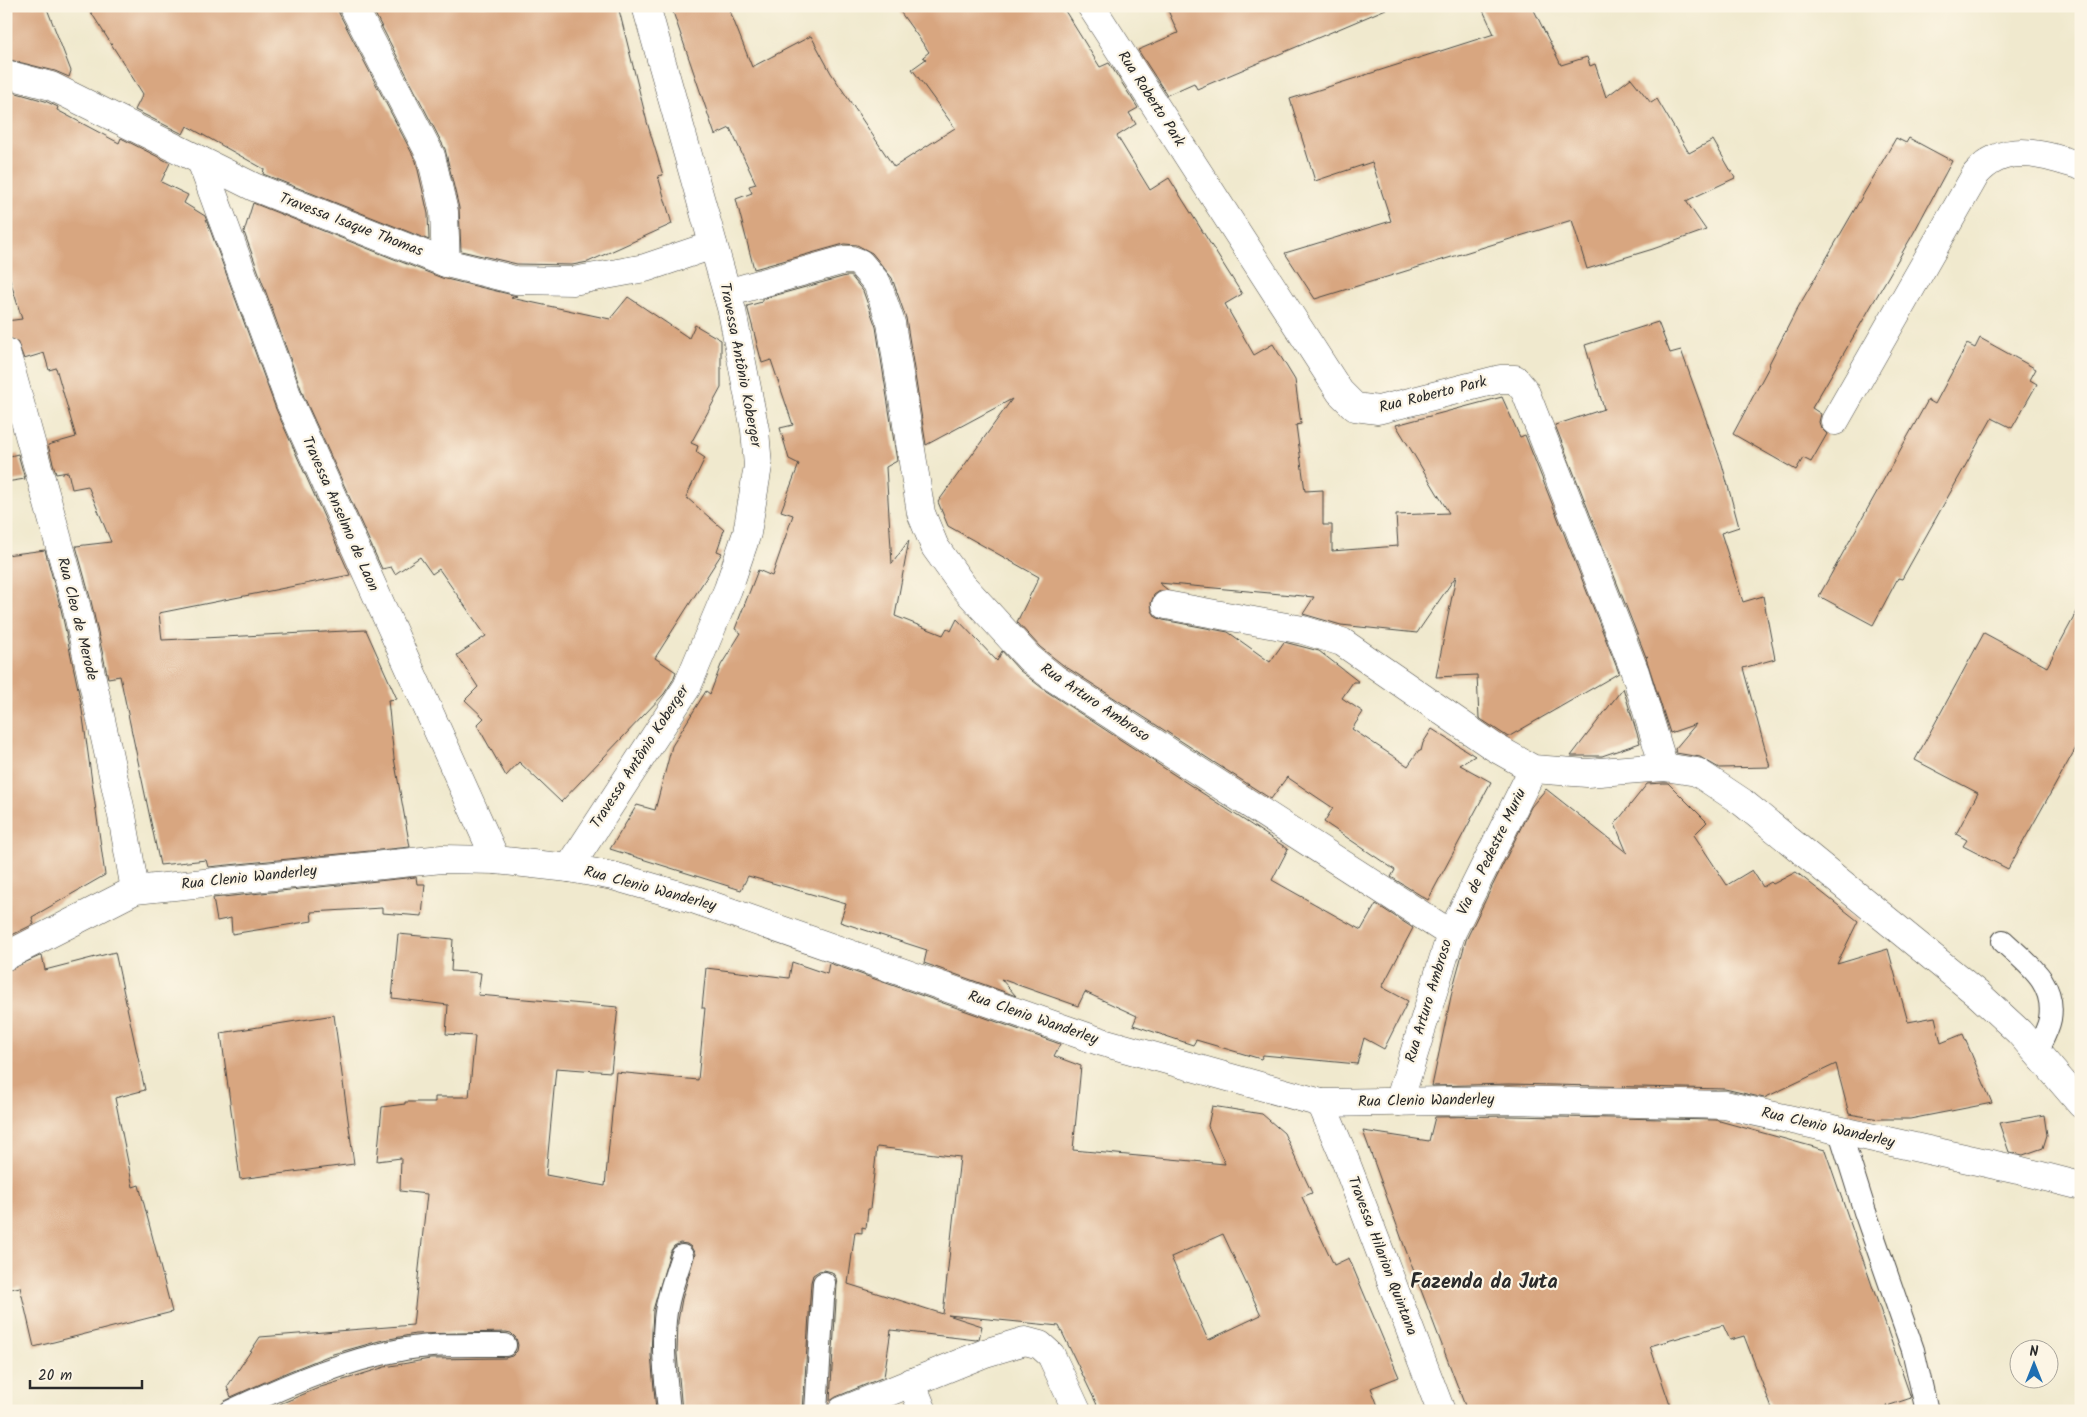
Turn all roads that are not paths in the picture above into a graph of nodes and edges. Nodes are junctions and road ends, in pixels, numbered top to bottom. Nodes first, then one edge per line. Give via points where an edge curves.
1 (353, 6) edge
2 (646, 6) edge
3 (1091, 6) edge
4 (6, 74) edge
5 (202, 161) junction
6 (2081, 166) edge
7 (713, 245) junction
8 (446, 263) junction
9 (727, 293) junction
10 (6, 352) edge
11 (1835, 421) dead end
12 (1166, 605) dead end
13 (1664, 767) junction
14 (1532, 769) junction
15 (496, 860) junction
16 (569, 868) junction
17 (135, 890) junction
18 (1451, 934) junction
19 (2003, 941) dead end
20 (6, 956) edge
21 (2036, 1052) junction
22 (1399, 1102) junction
23 (1321, 1103) junction
24 (2081, 1104) edge
25 (1840, 1132) junction
26 (2081, 1186) edge
27 (682, 1256) dead end
28 (824, 1283) dead end
29 (505, 1345) dead end
30 (911, 1382) junction
31 (231, 1411) edge
32 (669, 1411) edge
33 (816, 1411) edge
34 (842, 1411) edge
35 (923, 1411) edge
36 (1077, 1411) edge
37 (1441, 1411) edge
38 (1927, 1411) edge

1 - 8 street via 431,156 444,212
2 - 7 street, Travessa Antônio Koberger
3 - 13 street, Rua Roberto Park via 1340,392 1355,407 1378,410 1500,379 1515,379 1524,391 1635,672
4 - 5 street, Travessa Isaque Thomas via 51,86
5 - 8 street, Travessa Isaque Thomas via 254,187
5 - 15 street, Travessa Anselmo de Laon via 290,403
6 - 11 street via 2046,156 2016,153 1991,160 1976,174
7 - 8 street, Travessa Isaque Thomas via 645,268 573,281 516,280
7 - 9 street, Travessa Antônio Koberger
9 - 16 street, Travessa Antônio Koberger via 755,430 758,466 747,533 728,588 686,687
9 - 18 street, Rua Arturo Ambroso via 844,260 860,263 877,283 891,323 921,514 935,547 963,586 1029,658 1054,678
10 - 17 street, Rua Cleo de Merode via 76,605
12 - 14 street via 1303,630 1342,642 1494,747
13 - 14 street via 1587,773
13 - 21 street via 1697,772 1742,802 1979,994
14 - 18 street, Via de Pedestre Muriu
15 - 16 street, Rua Clenio Wanderley
15 - 17 street, Rua Clenio Wanderley via 442,859
16 - 23 street, Rua Clenio Wanderley via 613,876 693,899 1099,1041
17 - 20 street, Rua Clenio Wanderley
18 - 22 street, Rua Arturo Ambroso
19 - 21 lane via 2043,980 2050,996 2050,1020
21 - 24 street
22 - 23 street, Rua Clenio Wanderley
22 - 25 street, Rua Clenio Wanderley via 1509,1100 1725,1105
23 - 37 street, Travessa Hilarion Quintana
25 - 26 street, Rua Clenio Wanderley
25 - 38 lane via 1913,1350
27 - 32 lane via 665,1320 664,1368
28 - 33 lane
29 - 31 lane via 407,1349 373,1356 331,1368
30 - 34 street
30 - 35 street
30 - 36 street via 1025,1341 1040,1345 1051,1355

